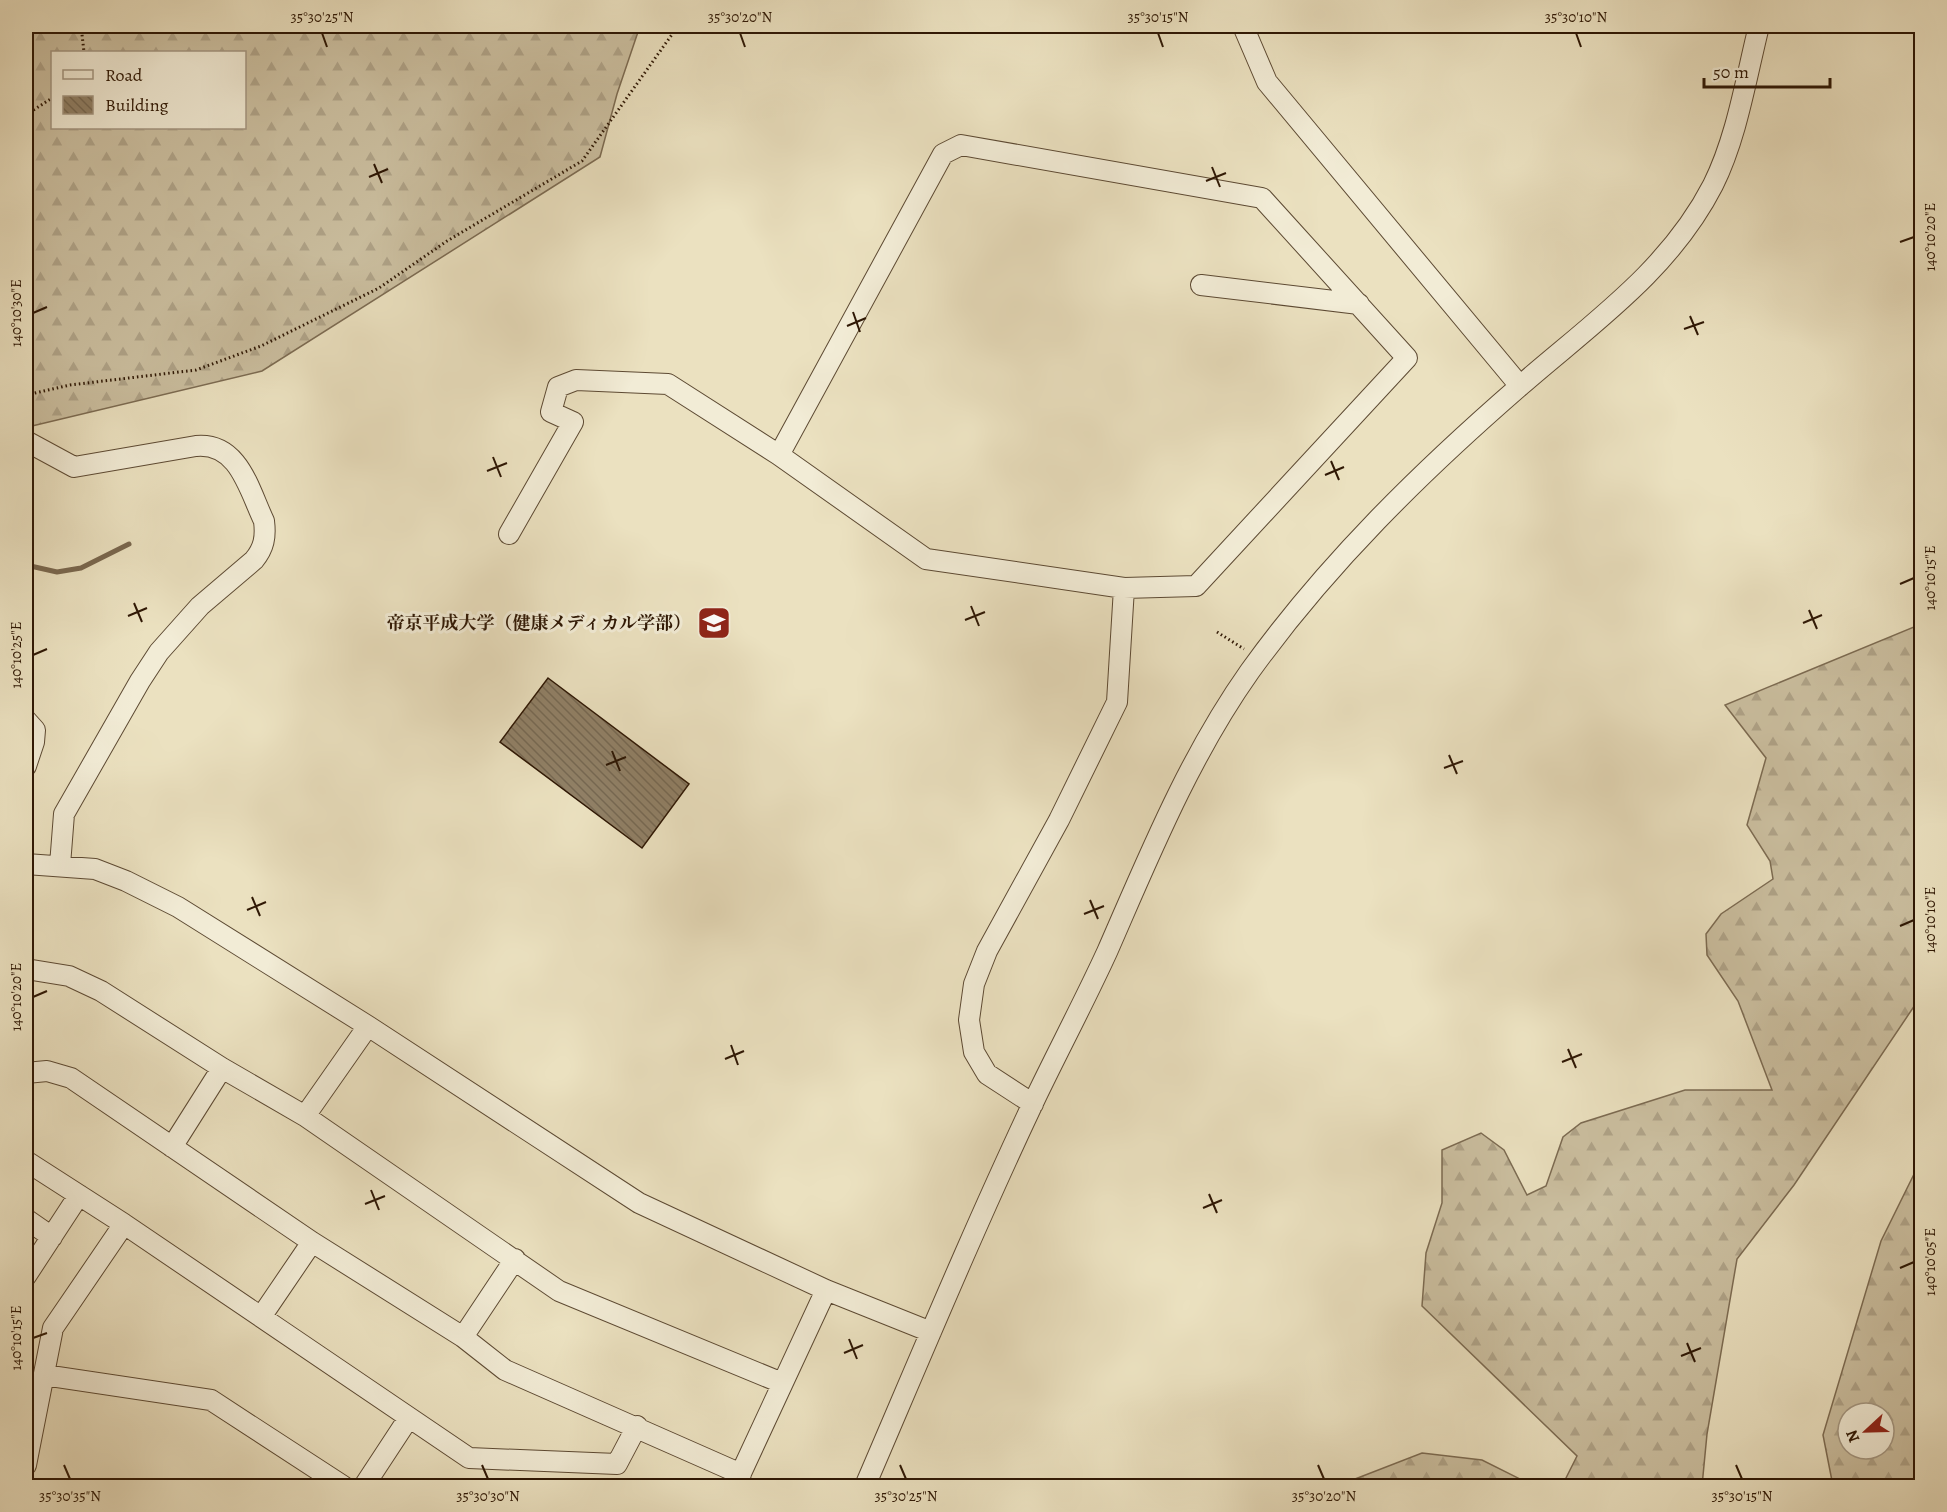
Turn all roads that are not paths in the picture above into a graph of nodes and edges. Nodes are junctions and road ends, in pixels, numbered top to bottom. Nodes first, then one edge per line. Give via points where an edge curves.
1 (1244, 26) edge
2 (1759, 26) edge
3 (1201, 285) dead end
4 (1359, 304) junction
5 (1520, 386) junction
6 (26, 441) edge
7 (779, 455) junction
8 (509, 534) dead end
9 (1124, 588) junction
10 (26, 720) edge
11 (26, 766) edge
12 (26, 864) edge
13 (60, 865) junction
14 (26, 969) edge
15 (368, 1026) junction
16 (222, 1068) junction
17 (26, 1073) edge
18 (1033, 1104) junction
19 (305, 1116) junction
20 (172, 1147) junction
21 (26, 1161) edge
22 (79, 1195) junction
23 (26, 1219) edge
24 (124, 1224) junction
25 (52, 1237) junction
26 (312, 1242) junction
27 (515, 1259) junction
28 (26, 1276) edge
29 (826, 1290) junction
30 (261, 1317) junction
31 (931, 1332) junction
32 (464, 1337) junction
33 (44, 1375) junction
34 (782, 1383) junction
35 (408, 1419) junction
36 (637, 1426) junction
37 (26, 1465) edge
38 (738, 1480) edge
39 (343, 1486) edge
40 (364, 1486) edge
41 (865, 1486) edge

1 - 5 street via 1267,82
2 - 5 street via 1726,153 1714,183 1686,230 1646,278
3 - 4 street
4 - 7 street via 1262,198 961,145 943,154
4 - 9 street via 1407,358 1196,586
5 - 18 street via 1373,522 1308,596 1260,660 1221,718 1174,803
6 - 13 street via 74,467 196,446 216,447 234,459 264,521 265,531 254,560 200,606 159,652 140,681 64,814
7 - 8 street via 668,384 576,380 558,387 551,412 573,422
7 - 9 street via 926,559
9 - 18 street via 1117,702 1059,820 987,951 974,984 969,1020 974,1052 987,1074
10 - 11 street via 35,730
12 - 13 street
13 - 15 street via 95,869 178,907
14 - 16 street via 52,972 85,983
15 - 19 street
15 - 29 street via 639,1203
16 - 19 street
16 - 20 street
17 - 20 street via 47,1071 71,1078
18 - 31 street
19 - 27 street
20 - 26 street
21 - 22 street
22 - 24 street
22 - 25 street
23 - 25 street
24 - 30 street
24 - 33 street via 53,1328
25 - 28 street
26 - 30 street
26 - 32 street
27 - 32 street
27 - 34 street via 559,1291
29 - 31 street
29 - 34 street
30 - 35 street
31 - 41 street
32 - 36 street via 506,1370
33 - 37 street
33 - 39 street via 211,1400
34 - 38 street
35 - 36 street via 469,1458 617,1464
35 - 40 street
36 - 38 street

